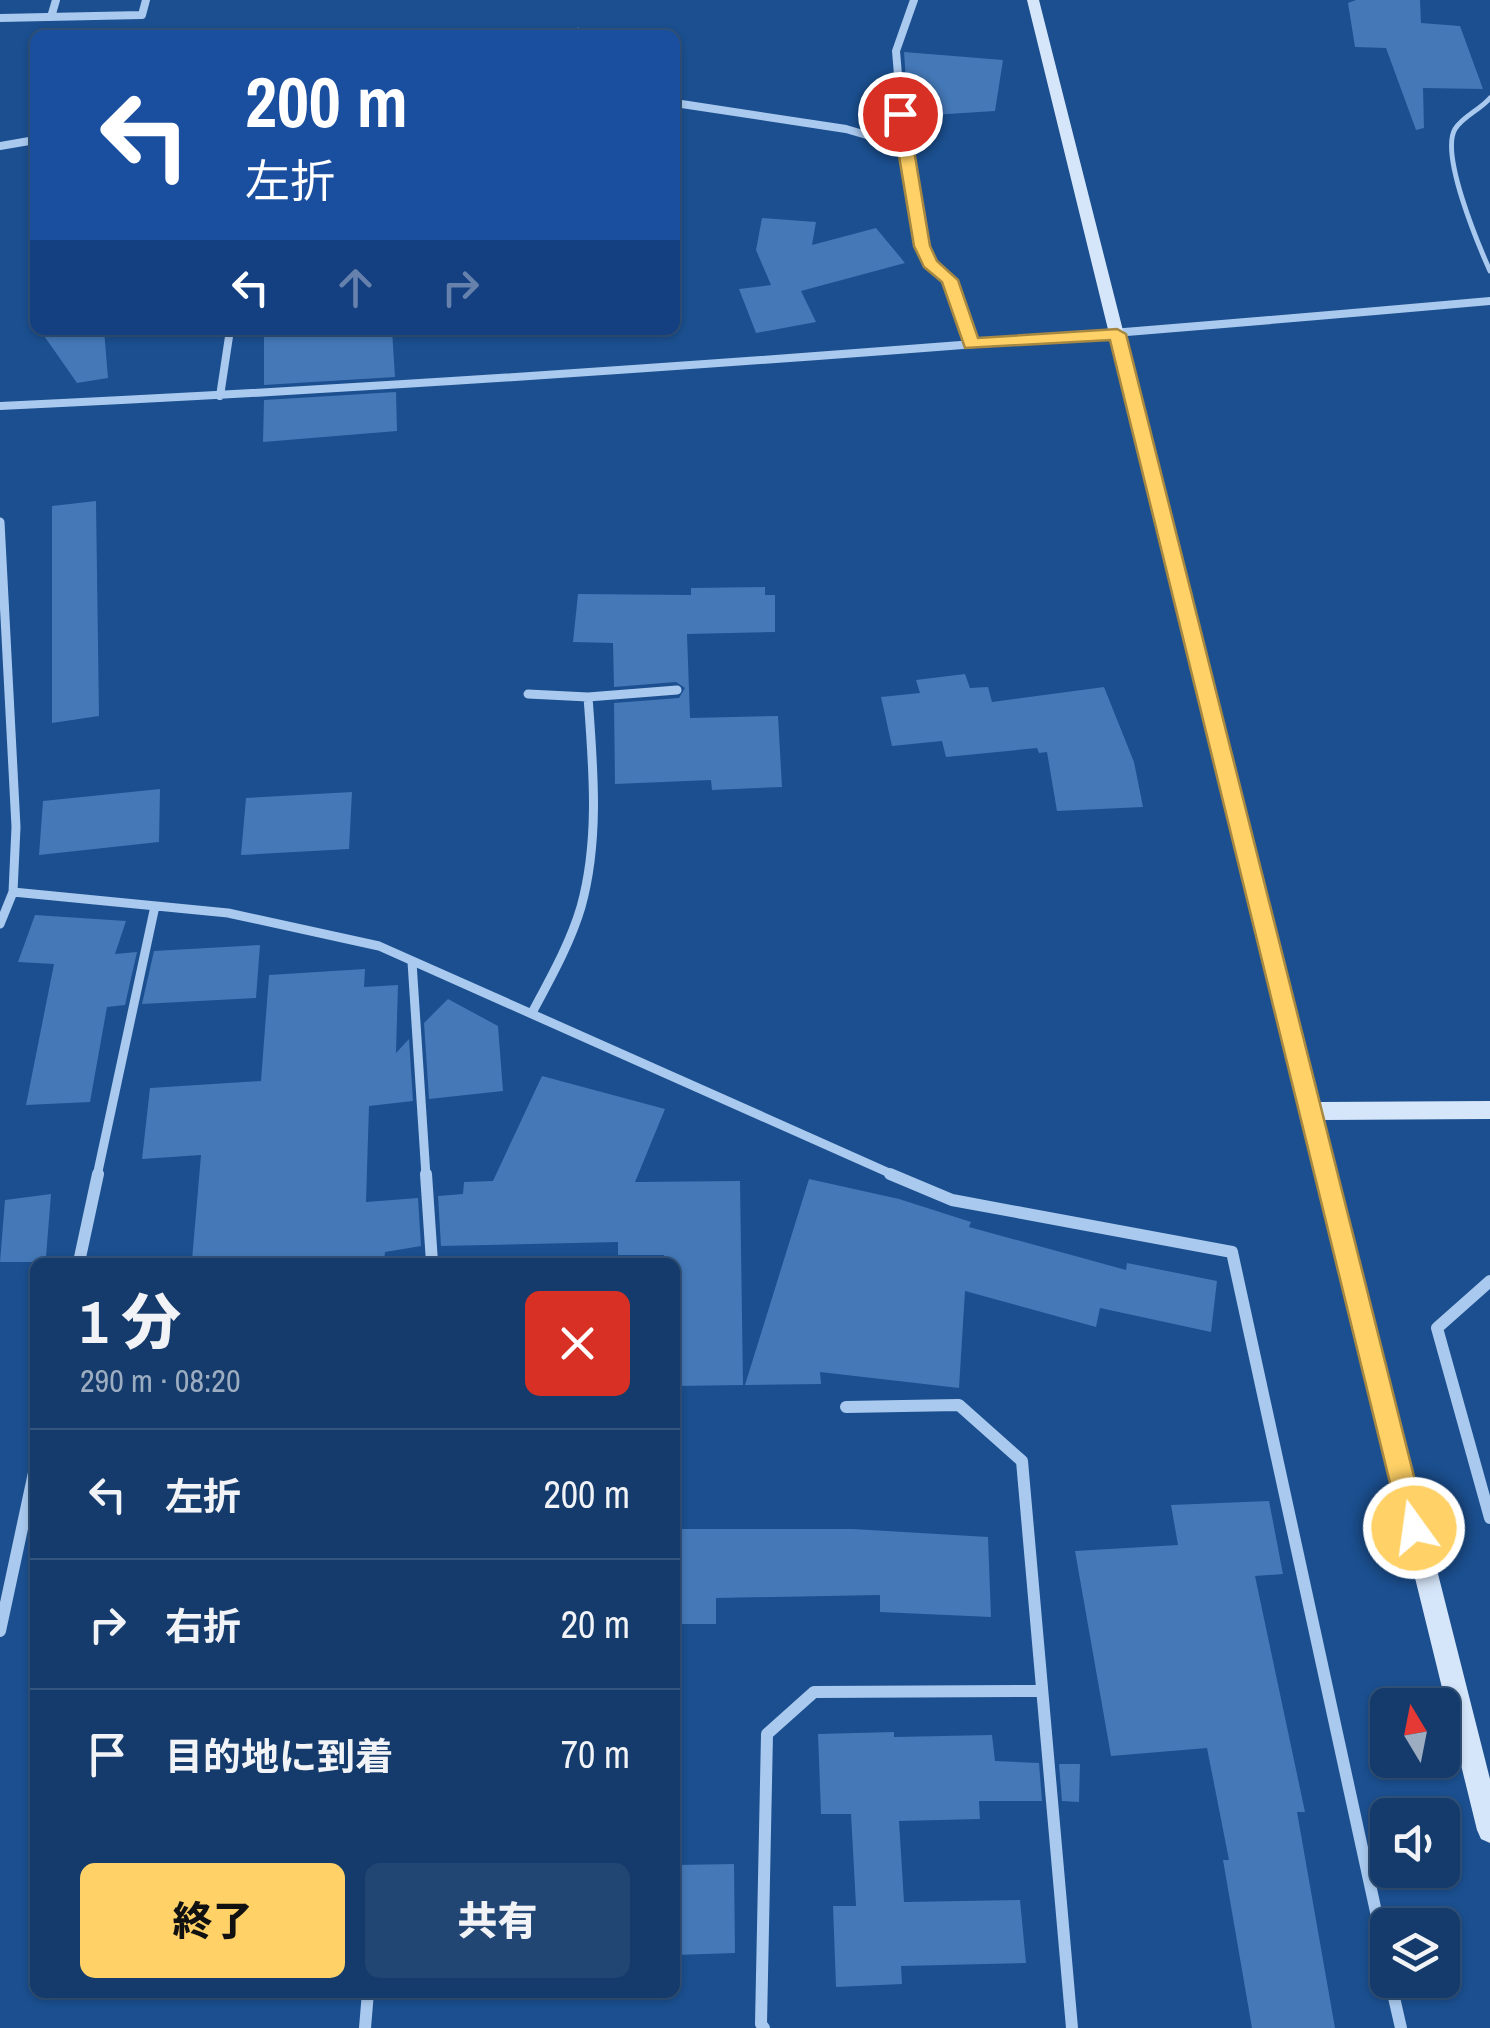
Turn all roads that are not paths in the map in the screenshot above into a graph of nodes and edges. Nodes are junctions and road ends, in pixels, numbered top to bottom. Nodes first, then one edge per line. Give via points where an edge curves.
1 (56, 0) edge
2 (146, 0) edge
3 (914, 0) edge
4 (1033, 0) edge
5 (50, 17) junction
6 (0, 18) edge
7 (1490, 98) edge
8 (680, 104) edge
9 (30, 141) edge
10 (0, 146) edge
11 (904, 146) junction
12 (1490, 270) edge
13 (1490, 301) edge
14 (1117, 334) junction
15 (229, 335) edge
16 (971, 344) junction
17 (220, 396) junction
18 (0, 406) edge
19 (0, 522) edge
20 (677, 690) dead end
21 (528, 694) dead end
22 (588, 696) junction
23 (14, 873) junction
24 (0, 875) edge
25 (13, 892) junction
26 (156, 906) junction
27 (0, 924) edge
28 (412, 962) junction
29 (532, 1013) junction
30 (1490, 1110) edge
31 (1309, 1111) junction
32 (80, 1258) edge
33 (432, 1258) edge
34 (1490, 1280) edge
35 (846, 1408) dead end
36 (30, 1491) edge
37 (1490, 1518) edge
38 (0, 1631) edge
39 (1042, 1691) junction
40 (1490, 1830) edge
41 (1375, 1908) edge
42 (368, 1998) edge
43 (1394, 1998) edge
44 (365, 2028) edge
45 (764, 2028) edge
46 (1072, 2028) edge
47 (1401, 2028) edge

1 - 5 street
2 - 5 street via 142,15
3 - 11 street via 896,50
4 - 14 street
5 - 6 street
7 - 12 lane via 1462,121 1452,147
8 - 11 street via 846,129
9 - 10 street
11 - 16 street via 922,246 930,264 950,280
13 - 14 street
14 - 16 street
14 - 31 street
15 - 17 street
16 - 17 street
17 - 18 street
19 - 23 street
20 - 22 street
21 - 22 street
22 - 29 street via 592,853 580,908
23 - 24 street
23 - 25 street
25 - 26 street
25 - 27 street
26 - 28 street via 228,913 380,946
26 - 32 street
28 - 29 street
28 - 33 street
29 - 41 street via 952,1200 1232,1252
30 - 31 street
31 - 40 street
34 - 37 street via 1437,1328
35 - 39 street via 959,1405 1022,1461
36 - 38 street
39 - 45 street via 814,1692 767,1734
39 - 46 street
42 - 44 street
43 - 47 street

